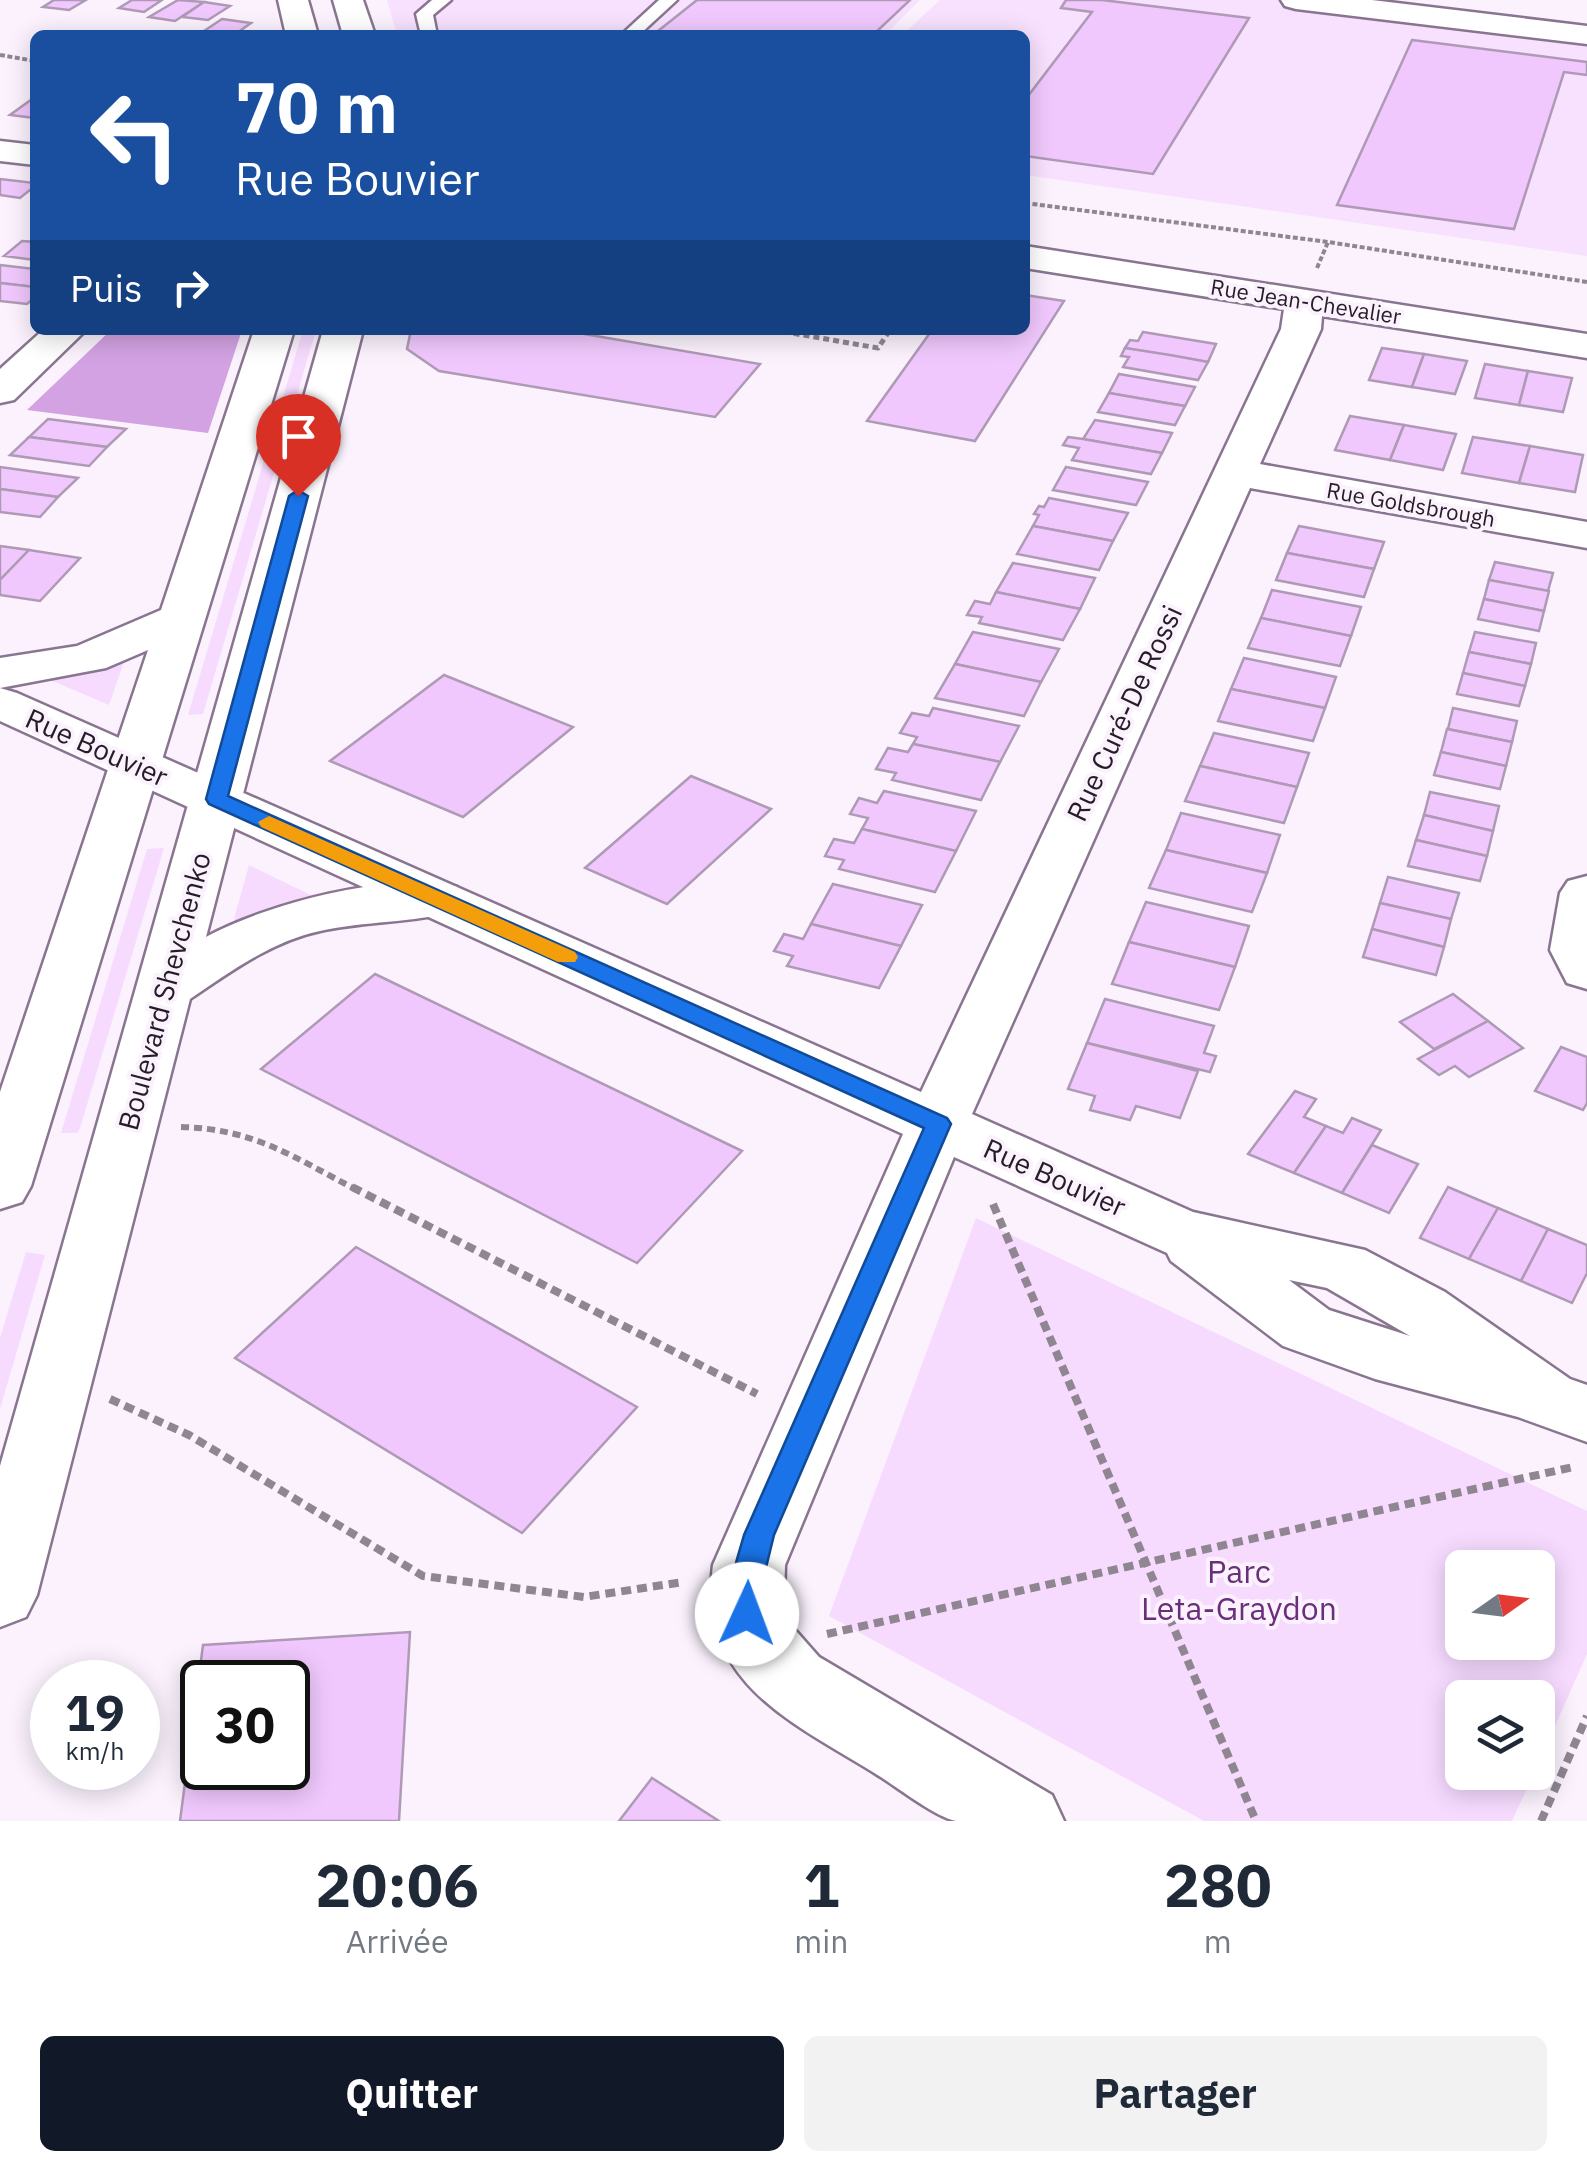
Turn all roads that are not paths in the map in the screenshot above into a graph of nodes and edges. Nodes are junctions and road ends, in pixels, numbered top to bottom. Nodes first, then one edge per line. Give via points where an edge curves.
1 (293, 0) edge
2 (348, 0) edge
3 (443, 0) edge
4 (669, 0) edge
5 (1296, 0) edge
6 (1560, 0) edge
7 (1587, 21) edge
8 (301, 30) edge
9 (357, 30) edge
10 (428, 30) edge
11 (635, 30) edge
12 (1587, 35) edge
13 (0, 151) edge
14 (30, 154) edge
15 (1030, 258) edge
16 (1304, 300) junction
17 (61, 335) edge
18 (272, 335) edge
19 (342, 335) edge
20 (1587, 346) edge
21 (0, 391) edge
22 (1234, 472) junction
23 (1587, 535) edge
24 (183, 618) junction
25 (0, 672) edge
26 (0, 703) edge
27 (137, 765) junction
28 (216, 799) junction
29 (1587, 893) edge
30 (438, 899) junction
31 (1587, 970) edge
32 (165, 989) junction
33 (938, 1124) junction
34 (0, 1186) edge
35 (1568, 1426) edge
36 (0, 1595) edge
37 (1024, 1821) edge

1 - 8 street
2 - 9 street
3 - 10 lane via 424,14
4 - 11 lane
5 - 12 street
6 - 7 street
13 - 14 street
15 - 16 street, Rue Jean-Chevalier
16 - 20 street, Rue Jean-Chevalier
16 - 22 street, Rue Curé-De Rossi via 1301,330
17 - 21 street
18 - 24 street
19 - 28 street, Boulevard Shevchenko
22 - 23 street, Rue Goldsbrough
22 - 33 street, Rue Curé-De Rossi
24 - 25 street via 89,658
24 - 27 street
26 - 27 street, Rue Bouvier
27 - 28 street, Rue Bouvier
27 - 34 street
28 - 30 street, Rue Bouvier
28 - 32 street, Boulevard Shevchenko
29 - 31 street via 1578,950
30 - 32 street via 282,923
30 - 33 street, Rue Bouvier
32 - 36 street, Boulevard Shevchenko
33 - 35 street, Rue Bouvier via 1180,1233 1320,1334
33 - 37 street, Rue Curé-De Rossi via 759,1535 744,1592 756,1639 792,1681

